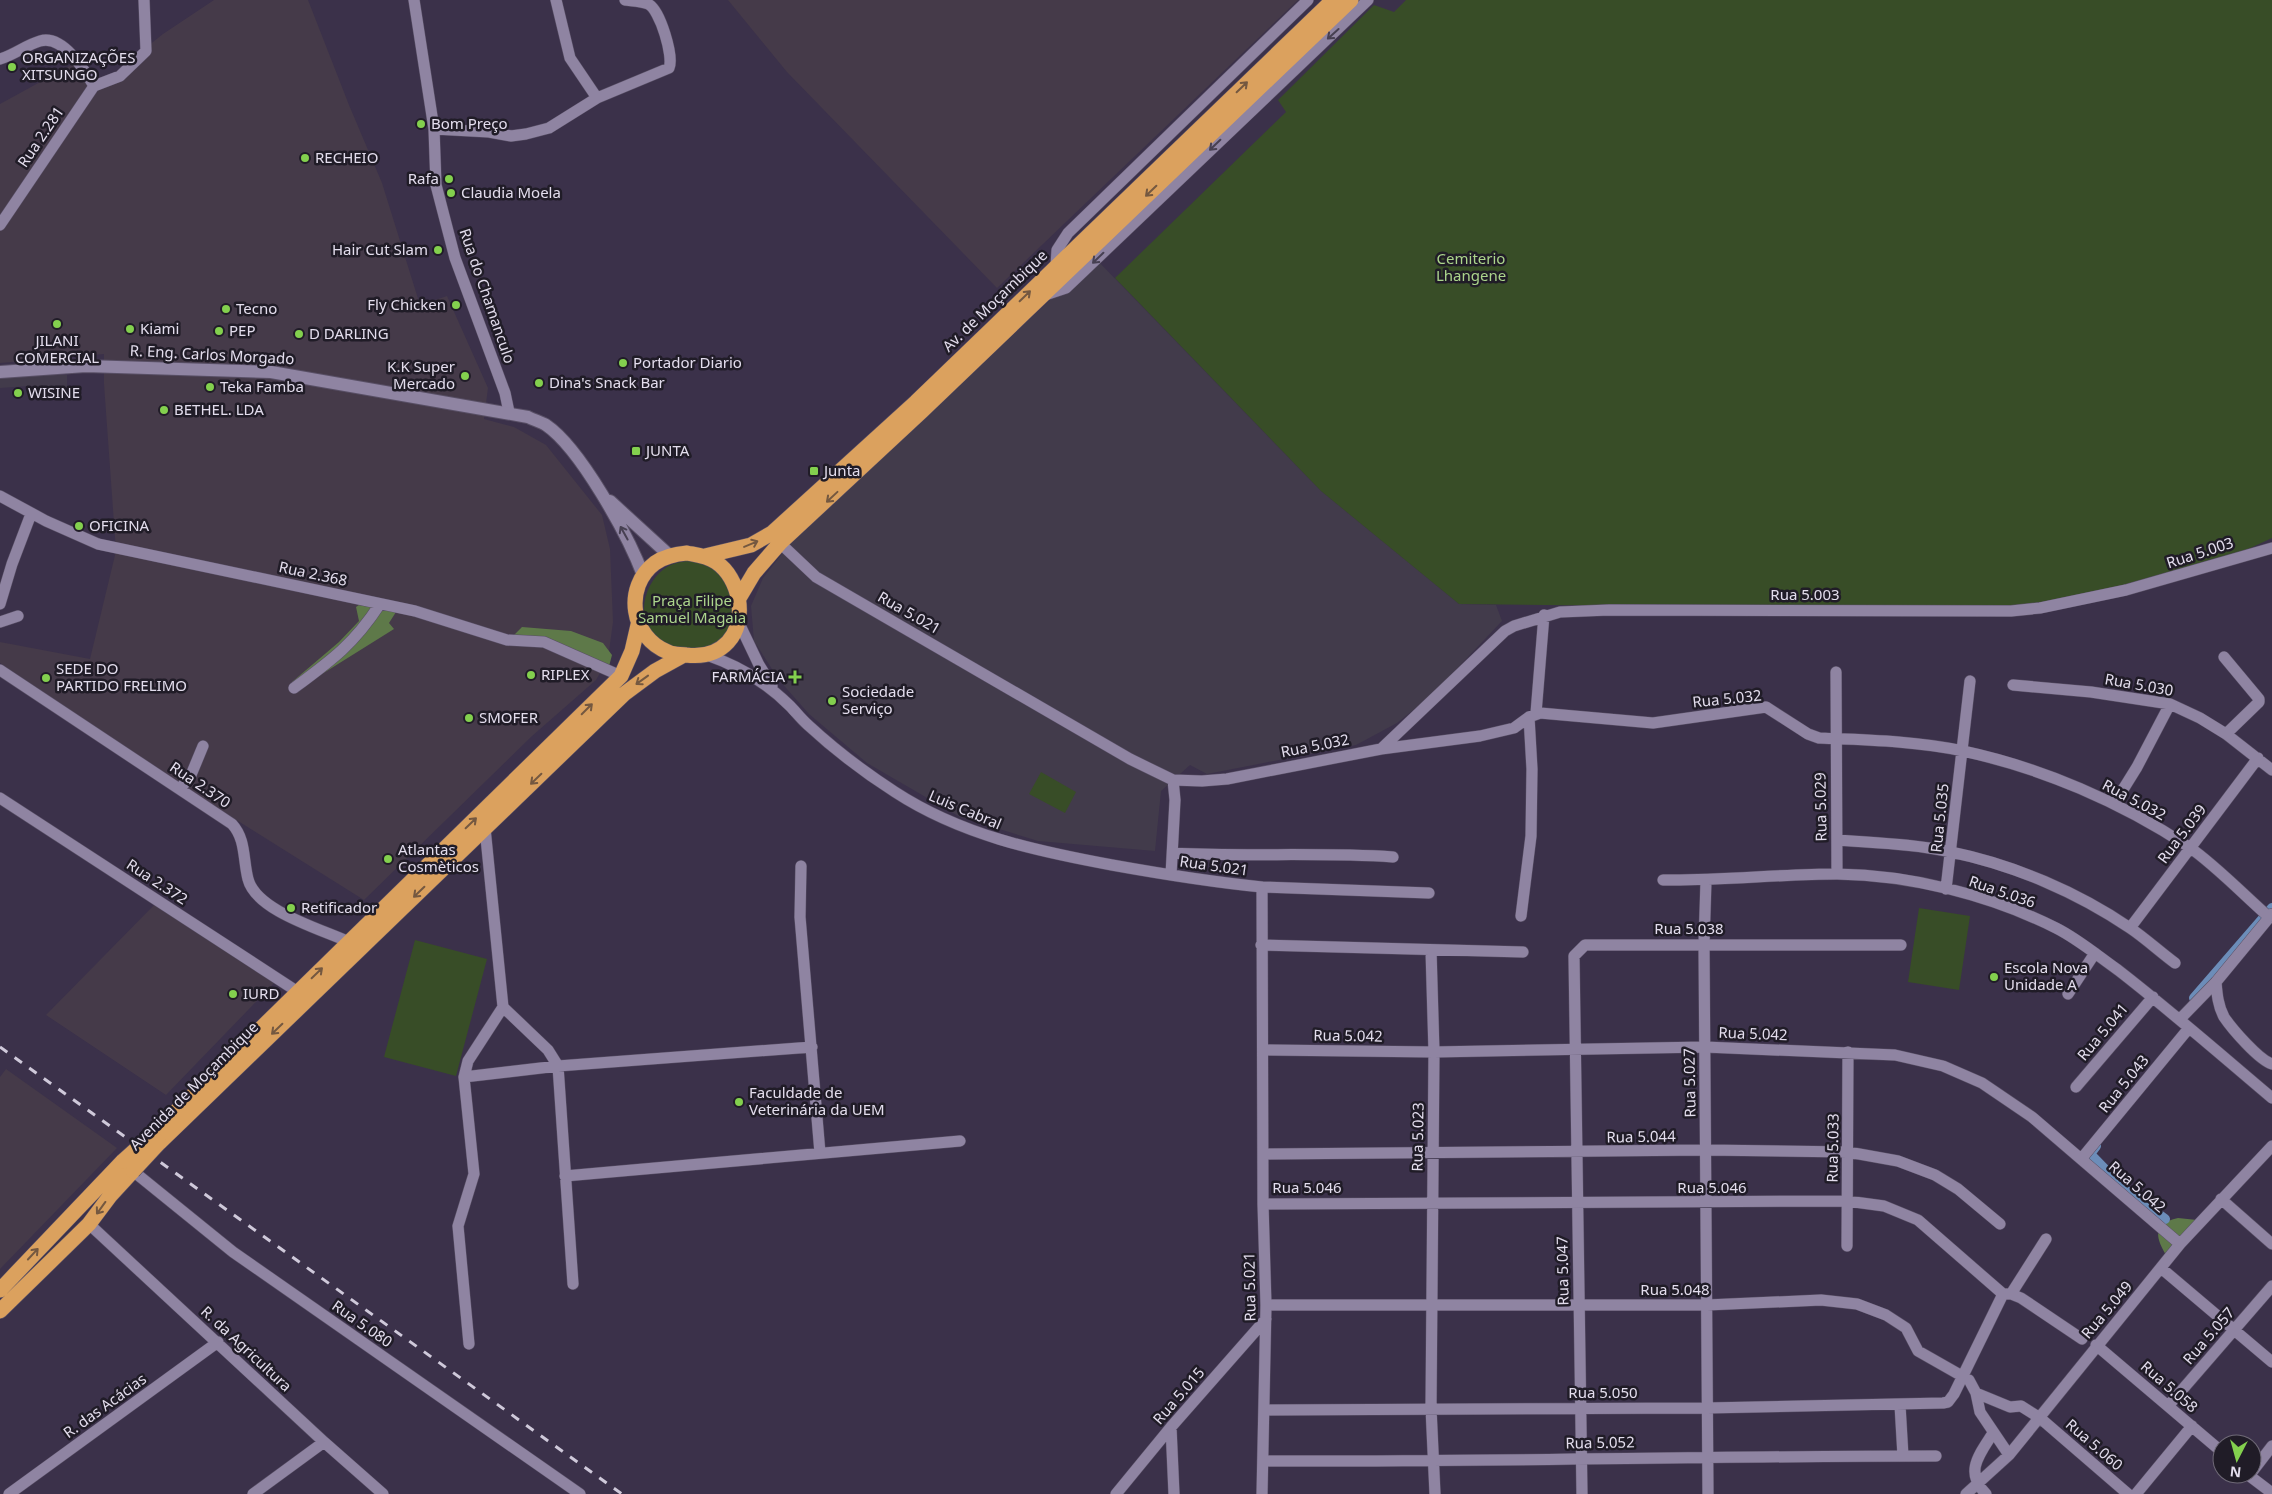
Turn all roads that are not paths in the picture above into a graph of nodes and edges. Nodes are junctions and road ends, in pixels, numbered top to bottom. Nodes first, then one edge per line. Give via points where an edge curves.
1 (144, 0) edge
2 (414, 0) edge
3 (556, 0) edge
4 (625, 0) edge
5 (1308, 0) edge
6 (1334, 0) edge
7 (1351, 0) edge
8 (1368, 0) edge
9 (0, 59) edge
10 (94, 86) junction
11 (597, 98) junction
12 (433, 123) junction
13 (0, 225) edge
14 (1056, 266) junction
15 (1041, 297) junction
16 (0, 372) edge
17 (509, 412) junction
18 (601, 493) junction
19 (0, 496) edge
20 (32, 514) junction
21 (780, 543) junction
22 (2272, 548) edge
23 (669, 555) junction
24 (705, 556) junction
25 (643, 575) junction
26 (738, 600) junction
27 (0, 604) edge
28 (380, 604) junction
29 (1544, 615) junction
30 (18, 616) dead end
31 (0, 622) edge
32 (739, 623) junction
33 (638, 625) junction
34 (684, 655) junction
35 (707, 655) junction
36 (2224, 657) dead end
37 (0, 670) edge
38 (1836, 672) dead end
39 (621, 676) junction
40 (1970, 681) dead end
41 (2012, 685) dead end
42 (294, 688) dead end
43 (782, 699) junction
44 (2170, 704) junction
45 (1532, 715) junction
46 (2226, 734) junction
47 (1835, 739) junction
48 (203, 746) dead end
49 (1381, 749) junction
50 (1962, 751) junction
51 (2258, 758) junction
52 (2272, 770) edge
53 (1173, 780) junction
54 (180, 789) junction
55 (0, 798) edge
56 (2114, 804) junction
57 (485, 828) junction
58 (1837, 840) junction
59 (2190, 848) junction
60 (1951, 852) junction
61 (1173, 853) junction
62 (1394, 857) dead end
63 (801, 866) dead end
64 (1837, 874) junction
65 (1171, 875) junction
66 (1663, 880) dead end
67 (1706, 881) junction
68 (1262, 887) junction
69 (1946, 889) junction
70 (1429, 893) dead end
71 (2270, 915) edge
72 (1520, 916) dead end
73 (2130, 928) junction
74 (350, 942) junction
75 (1704, 944) junction
76 (1262, 945) junction
77 (1901, 945) dead end
78 (1431, 950) junction
79 (1523, 952) dead end
80 (2095, 953) junction
81 (2175, 963) dead end
82 (2216, 982) junction
83 (298, 992) junction
84 (2068, 994) dead end
85 (2153, 996) junction
86 (503, 1007) junction
87 (2180, 1019) junction
88 (2189, 1028) junction
89 (812, 1047) junction
90 (1705, 1047) junction
91 (1576, 1048) junction
92 (1263, 1050) junction
93 (1434, 1052) junction
94 (1848, 1052) junction
95 (2272, 1064) edge
96 (558, 1066) junction
97 (464, 1077) junction
98 (2076, 1088) dead end
99 (2272, 1098) edge
100 (156, 1139) junction
101 (960, 1141) dead end
102 (2272, 1146) edge
103 (1706, 1150) junction
104 (1848, 1152) junction
105 (820, 1153) junction
106 (1578, 1153) junction
107 (1262, 1154) junction
108 (1433, 1154) junction
109 (2082, 1158) junction
110 (128, 1166) junction
111 (566, 1176) junction
112 (2221, 1199) junction
113 (1847, 1201) junction
114 (1578, 1202) junction
115 (1431, 1203) junction
116 (1707, 1203) junction
117 (1263, 1204) junction
118 (90, 1224) junction
119 (2000, 1224) dead end
120 (2046, 1239) dead end
121 (2180, 1244) junction
122 (2272, 1244) edge
123 (1847, 1246) dead end
124 (2161, 1268) junction
125 (573, 1284) dead end
126 (2272, 1286) edge
127 (0, 1290) edge
128 (2007, 1294) junction
129 (1266, 1305) junction
130 (1579, 1305) junction
131 (1707, 1305) junction
132 (1431, 1306) junction
133 (0, 1311) edge
134 (1266, 1319) junction
135 (2234, 1330) junction
136 (2082, 1339) dead end
137 (218, 1342) junction
138 (469, 1344) dead end
139 (2096, 1345) junction
140 (2272, 1362) edge
141 (1962, 1375) junction
142 (1976, 1393) junction
143 (2169, 1405) junction
144 (1900, 1406) junction
145 (1431, 1408) junction
146 (1580, 1408) junction
147 (1707, 1408) junction
148 (1264, 1410) junction
149 (2040, 1418) junction
150 (2192, 1426) junction
151 (1171, 1427) junction
152 (1993, 1433) junction
153 (324, 1442) junction
154 (2212, 1443) edge
155 (2272, 1446) edge
156 (2009, 1455) junction
157 (1903, 1456) junction
158 (1936, 1456) dead end
159 (1708, 1457) junction
160 (1581, 1458) junction
161 (2262, 1459) edge
162 (1264, 1461) junction
163 (1434, 1462) junction
164 (2262, 1484) edge
165 (1977, 1485) junction
166 (2272, 1493) edge
167 (9, 1494) edge
168 (253, 1494) edge
169 (383, 1494) edge
170 (580, 1494) edge
171 (1116, 1494) edge
172 (1174, 1494) edge
173 (1262, 1494) edge
174 (1435, 1494) edge
175 (1582, 1494) edge
176 (1708, 1494) edge
177 (1966, 1494) edge
178 (1986, 1494) edge
179 (2128, 1494) edge
180 (2136, 1494) edge

1 - 10 street via 146,50 120,76
2 - 12 street, Rua do Chamanculo
3 - 11 street via 570,58
4 - 11 street via 649,4 656,11 667,40 671,65
5 - 14 street via 1068,233 1057,250
14 -> 6 highway, Av. de Moçambique
7 -> 15 highway, Av. de Moçambique
8 -> 15 street via 1066,288
9 - 10 street via 39,41 51,41 77,59
10 - 13 street, Rua 2.281
11 - 12 street via 548,128 526,134 511,136
12 - 17 street, Rua do Chamanculo via 436,185 455,258
24 -> 14 highway, Av. de Moçambique via 751,545 772,533 916,402
15 -> 21 highway, Av. de Moçambique
16 - 17 street, R. Eng. Carlos Morgado via 130,366 271,372
17 - 18 street, R. Eng. Carlos Morgado via 545,425 562,439
18 - 23 street
25 -> 18 street via 637,557
19 - 20 street, Rua 2.368
20 - 27 street
20 - 28 street, Rua 2.368 via 98,544
21 - 26 highway, Av. de Moçambique via 754,573
21 - 53 street, Rua 5.021 via 816,577 1138,763
22 - 29 street, Rua 5.003 via 2126,590 2011,611 1609,610
23 - 24 highway
23 - 25 highway
24 - 26 highway via 728,574
25 - 33 highway via 636,590 634,608
26 - 32 highway
28 - 39 street, Rua 2.368 via 415,611 507,640 544,642
28 - 42 street via 357,638
29 - 45 street
29 - 49 street, Rua 5.003 via 1505,631
30 - 31 street
32 - 35 highway via 727,643
32 - 43 street, Luis Cabral via 759,665
33 - 34 highway via 656,647
33 - 39 highway via 632,651
34 - 35 highway
34 -> 57 highway, Avenida de Moçambique via 640,681
35 - 43 street, Luis Cabral via 750,674
36 - 46 street via 2259,699
37 - 54 street, Rua 2.370
38 - 47 street, Rua 5.029
74 -> 39 highway
40 - 50 street, Rua 5.035
41 - 44 street, Rua 5.030
43 - 65 street, Luis Cabral via 840,754 894,792 928,811 1013,845
44 - 46 street, Rua 5.030
44 - 56 street
45 - 47 street, Rua 5.032 via 1653,723 1766,707 1808,734
45 - 49 street, Rua 5.032 via 1514,728 1480,736
45 - 72 street via 1531,836
46 - 51 street, Rua 5.030
47 - 50 street, Rua 5.032 via 1900,742
47 - 58 street, Rua 5.029
48 - 54 street via 191,775
49 - 53 street, Rua 5.032 via 1227,778
50 - 56 street, Rua 5.032 via 2004,761
50 - 60 street, Rua 5.035
51 - 52 street, Rua 5.030
51 - 59 street, Rua 5.039
53 - 61 street, Rua 5.021
54 - 74 street, Rua 2.370 via 238,831 248,880 255,893 269,906
55 - 83 street, Rua 2.372
56 - 59 street, Rua 5.032
57 - 86 street
57 -> 100 highway, Avenida de Moçambique
58 - 60 street
58 - 64 street, Rua 5.029
59 - 71 street, Rua 5.032
59 - 73 street, Rua 5.039
60 - 69 street, Rua 5.035
60 - 73 street via 2011,870 2070,893
61 - 62 street
61 - 65 street, Rua 5.021
63 - 89 street via 800,917
64 - 67 street, Rua 5.036
64 - 69 street, Rua 5.036 via 1896,879
65 - 68 street, Rua 5.021
66 - 67 street, Rua 5.036
67 - 75 street, Rua 5.027
68 - 70 street
68 - 76 street, Rua 5.021
69 - 80 street, Rua 5.036 via 2014,909 2057,928
71 - 82 street
73 - 81 street
83 -> 74 highway
75 - 77 street, Rua 5.038
75 - 90 street, Rua 5.027
75 - 91 street, Rua 5.038 via 1584,945 1580,948 1574,956
76 - 78 street
76 - 92 street, Rua 5.021
78 - 79 street
78 - 93 street, Rua 5.023
80 - 84 street
80 - 85 street, Rua 5.036
82 - 87 street
82 - 95 street via 2224,1016 2237,1033
83 - 100 highway, Avenida de Moçambique via 207,1081
85 - 87 street, Rua 5.036
85 - 98 street, Rua 5.041
86 - 96 street via 548,1050
86 - 97 street via 468,1061
87 - 88 street, Rua 5.036
88 - 99 street, Rua 5.036
88 - 109 street, Rua 5.043
89 - 96 street
89 - 105 street
90 - 91 street, Rua 5.042
90 - 94 street, Rua 5.042
90 - 103 street, Rua 5.027
91 - 93 street, Rua 5.042
91 - 106 street, Rua 5.047
92 - 93 street, Rua 5.042
92 - 107 street, Rua 5.021
93 - 108 street, Rua 5.023
94 - 104 street, Rua 5.033
94 - 109 street, Rua 5.042 via 1896,1055 1943,1066 1982,1083 2032,1117
96 - 97 street
96 - 111 street
97 - 138 street via 474,1174 458,1226
100 - 110 highway, Avenida de Moçambique, bridge
101 - 105 street
102 - 112 street, Rua 5.049
103 - 104 street, Rua 5.044
103 - 106 street, Rua 5.044
103 - 116 street, Rua 5.027
104 - 113 street, Rua 5.033
104 - 119 street, Rua 5.044 via 1898,1162 1935,1175 1958,1189
105 - 111 street
106 - 108 street, Rua 5.044
106 - 114 street, Rua 5.047
107 - 108 street, Rua 5.044
107 - 117 street, Rua 5.021
108 - 115 street, Rua 5.023
109 - 121 street, Rua 5.042
110 -> 118 highway, Avenida de Moçambique
127 -> 110 highway, Avenida de Moçambique
110 - 170 street, Rua 5.080 via 233,1252
111 - 125 street
112 - 121 street, Rua 5.049
112 - 122 street
113 - 116 street, Rua 5.046
113 - 123 street, Rua 5.033
113 - 128 street, Rua 5.046 via 1884,1206 1918,1220
114 - 115 street, Rua 5.046
114 - 116 street, Rua 5.046
114 - 130 street, Rua 5.047
115 - 117 street, Rua 5.046
115 - 132 street, Rua 5.023
116 - 131 street, Rua 5.027
117 - 129 street, Rua 5.021
118 - 133 highway, Avenida de Moçambique
118 - 137 street, R. da Agricultura
120 - 128 street
121 - 124 street, Rua 5.049
124 - 135 street
124 - 139 street, Rua 5.049
126 - 135 street, Rua 5.057
128 - 136 street, Rua 5.046 via 2021,1298
128 - 141 street
129 - 132 street, Rua 5.048
129 - 134 street, Rua 5.021
130 - 131 street, Rua 5.048
130 - 132 street, Rua 5.048
130 - 146 street, Rua 5.047
131 - 141 street, Rua 5.048 via 1821,1300 1857,1304 1886,1315 1910,1333 1918,1351
131 - 147 street, Rua 5.027
132 - 145 street, Rua 5.023
134 - 148 street, Rua 5.021
134 - 151 street, Rua 5.015
135 - 140 street
135 - 143 street, Rua 5.057
137 - 153 street, R. da Agricultura
137 - 167 street, R. das Acácias
139 - 143 street, Rua 5.058
139 - 149 street, Rua 5.049
141 - 142 street, Rua 5.048
141 - 144 street, Rua 5.050 via 1950,1399 1943,1404
142 - 149 street, Rua 5.060 via 2010,1407 2021,1406
142 - 152 street, Rua 5.048 via 1980,1412
143 - 150 street, Rua 5.058
144 - 147 street, Rua 5.050
144 - 157 street
145 - 146 street, Rua 5.050
145 - 148 street, Rua 5.050
145 - 163 street, Rua 5.023
146 - 147 street, Rua 5.050
146 - 160 street, Rua 5.047
147 - 159 street, Rua 5.027
148 - 162 street, Rua 5.021
149 - 156 street, Rua 5.049
149 - 179 street, Rua 5.060
150 - 154 street, Rua 5.058
150 - 180 street
151 - 171 street, Rua 5.015
151 - 172 street
152 - 156 street, Rua 5.048
152 - 165 street via 1974,1467
153 - 168 street
153 - 169 street, R. da Agricultura
155 - 161 street
156 - 165 street, Rua 5.049
157 - 158 street, Rua 5.052
157 - 159 street, Rua 5.052
159 - 160 street, Rua 5.052
159 - 176 street, Rua 5.027
160 - 163 street, Rua 5.052
160 - 175 street, Rua 5.047
162 - 163 street, Rua 5.052
162 - 173 street, Rua 5.021
163 - 174 street, Rua 5.023
164 - 166 street
165 - 177 street, Rua 5.049
165 - 178 street

